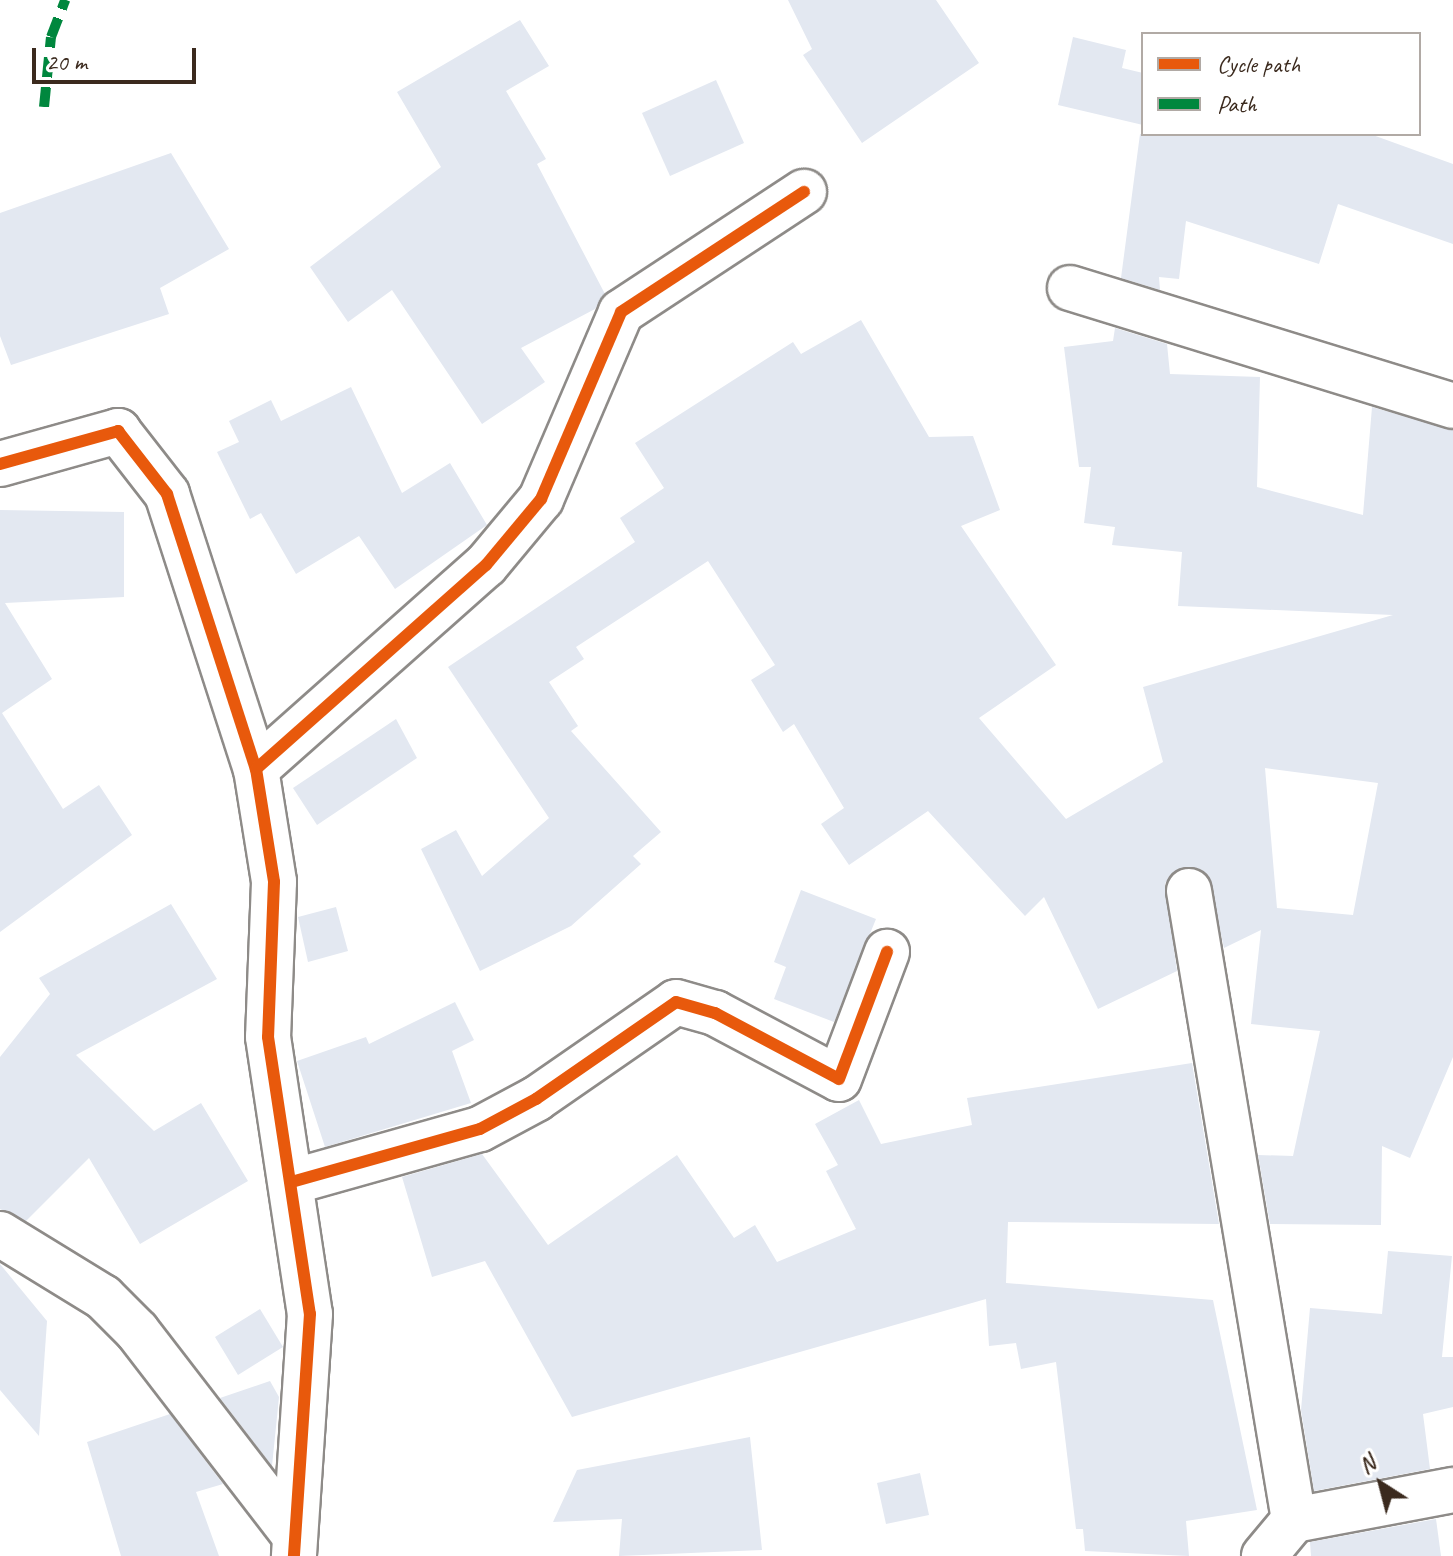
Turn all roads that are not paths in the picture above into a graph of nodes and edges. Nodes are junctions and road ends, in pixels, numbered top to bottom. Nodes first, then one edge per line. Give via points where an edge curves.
1 (804, 192) dead end
2 (1070, 288) dead end
3 (1453, 406) edge
4 (0, 464) edge
5 (256, 769) junction
6 (1189, 891) dead end
7 (887, 952) dead end
8 (295, 1181) junction
9 (0, 1234) edge
10 (1453, 1490) edge
11 (1294, 1520) junction
12 (294, 1545) edge
13 (1264, 1556) edge

1 - 5 street via 621,312 541,499 443,606
2 - 3 street
4 - 5 street via 118,431 167,494
5 - 8 street via 274,882 268,1037
6 - 11 street
7 - 8 street via 839,1079 715,1013 676,1002 536,1099 480,1129
8 - 12 street via 310,1314
9 - 12 street via 103,1297 137,1331
10 - 11 street
11 - 13 street

